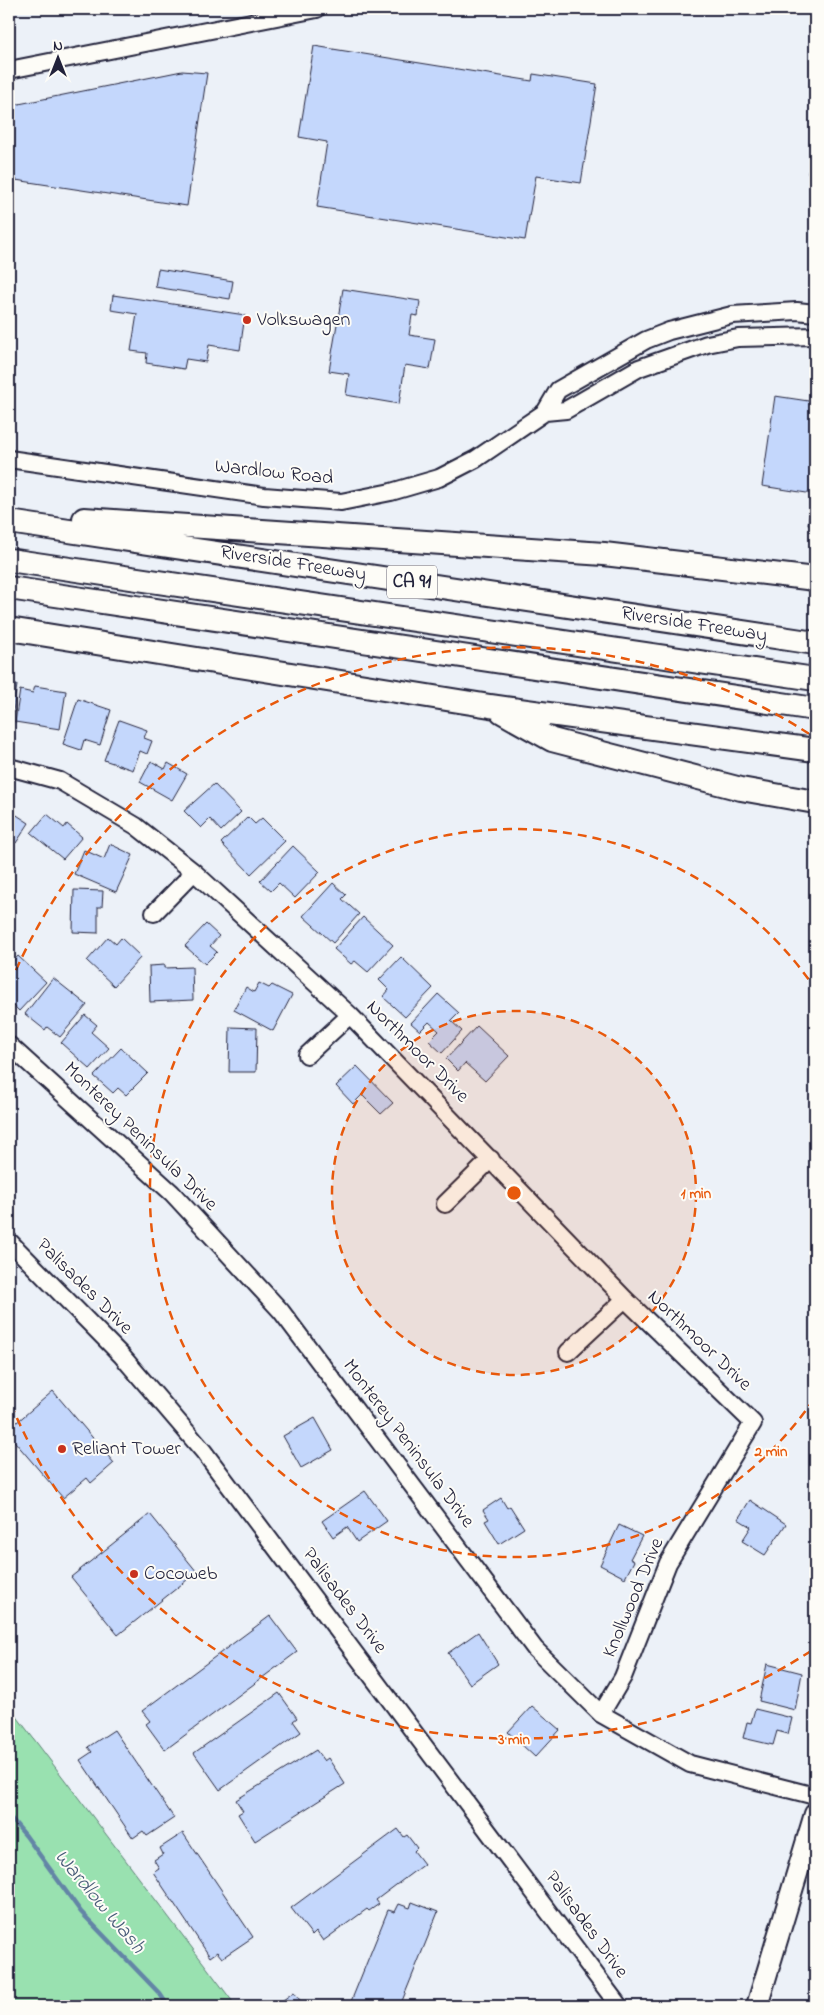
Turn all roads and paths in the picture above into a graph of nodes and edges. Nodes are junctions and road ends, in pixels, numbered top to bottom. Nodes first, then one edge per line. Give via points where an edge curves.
1 (317, 9) edge
2 (9, 70) edge
3 (815, 313) edge
4 (669, 331) junction
5 (815, 336) edge
6 (675, 353) junction
7 (545, 412) junction
8 (9, 459) edge
9 (9, 514) edge
10 (9, 522) edge
11 (9, 560) edge
12 (815, 579) edge
13 (9, 588) edge
14 (9, 629) edge
15 (815, 643) edge
16 (815, 679) edge
17 (490, 706) junction
18 (815, 709) edge
19 (815, 750) edge
20 (9, 767) edge
21 (815, 802) edge
22 (194, 872) junction
23 (154, 913) dead end
24 (350, 1014) junction
25 (9, 1045) edge
26 (307, 1055) dead end
27 (491, 1158) junction
28 (445, 1204) dead end
29 (9, 1242) edge
30 (625, 1298) junction
31 (568, 1352) dead end
32 (753, 1423) joint
33 (601, 1714) junction
34 (815, 1796) edge
35 (815, 1814) edge
36 (619, 2006) edge
37 (757, 2006) edge

1 - 2 street
3 - 4 street, Wardlow Road via 732,315
4 - 6 street
4 - 7 street, Wardlow Road via 646,340 558,390
5 - 6 street, Wardlow Road via 738,338
6 - 7 street, Wardlow Road via 639,368 566,410
7 - 8 street, Wardlow Road via 476,459 439,478 341,502 264,496
9 - 12 highway via 604,554
10 - 15 highway, Riverside Freeway / CA 91
11 - 16 highway
13 - 18 highway
14 - 17 highway
17 - 19 highway
17 - 21 highway via 552,740 741,789
20 - 22 street, Northmoor Drive via 60,781 136,826
22 - 23 street
22 - 24 street, Northmoor Drive
24 - 26 street
24 - 27 street, Northmoor Drive
25 - 33 street, Monterey Peninsula Drive via 172,1193 281,1311 535,1649
27 - 28 street
27 - 30 street, Northmoor Drive
29 - 36 street, Palisades Drive via 122,1356 204,1452
30 - 31 street
30 - 32 street, Northmoor Drive
32 - 33 street, Knollwood Drive via 668,1563 624,1677
33 - 34 street, Monterey Peninsula Drive via 690,1764
35 - 37 main road

